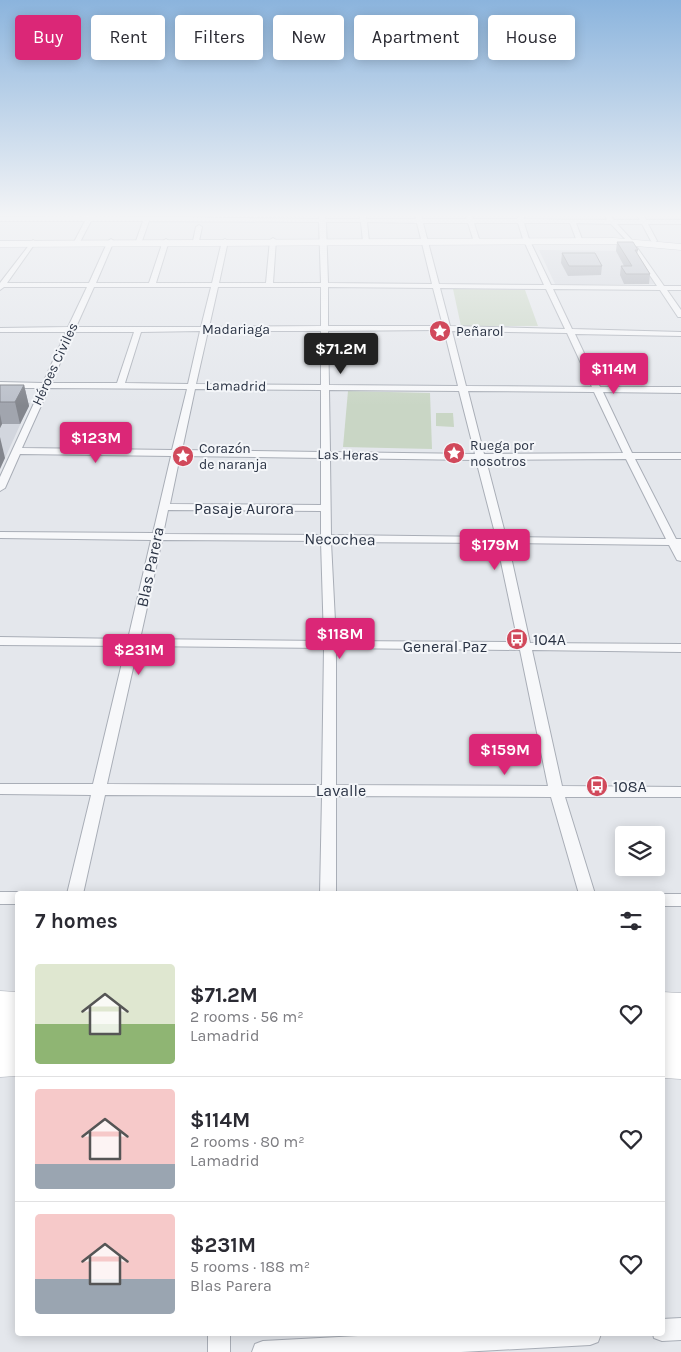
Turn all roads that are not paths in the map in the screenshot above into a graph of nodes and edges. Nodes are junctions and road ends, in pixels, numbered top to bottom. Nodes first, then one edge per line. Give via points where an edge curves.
1 (94, 279) edge
2 (154, 279) edge
3 (215, 279) edge
4 (269, 279) edge
5 (324, 279) edge
6 (435, 279) edge
7 (545, 279) edge
8 (656, 279) edge
9 (269, 284) junction
10 (91, 285) junction
11 (152, 285) junction
12 (213, 285) junction
13 (324, 285) junction
14 (437, 285) junction
15 (1, 286) edge
16 (548, 286) junction
17 (662, 288) junction
18 (681, 288) edge
19 (681, 315) edge
20 (326, 328) junction
21 (448, 329) junction
22 (0, 330) edge
23 (71, 330) junction
24 (138, 330) junction
25 (204, 330) junction
26 (571, 332) junction
27 (681, 334) edge
28 (0, 384) edge
29 (44, 385) junction
30 (120, 386) junction
31 (192, 386) junction
32 (326, 387) junction
33 (462, 389) junction
34 (598, 390) junction
35 (681, 390) edge
36 (16, 451) junction
37 (176, 453) junction
38 (325, 454) junction
39 (481, 456) junction
40 (629, 456) junction
41 (681, 456) edge
42 (0, 488) edge
43 (163, 507) junction
44 (326, 508) junction
45 (0, 535) edge
46 (156, 537) junction
47 (326, 539) junction
48 (502, 541) junction
49 (678, 542) edge
50 (681, 558) edge
51 (0, 641) edge
52 (133, 643) junction
53 (330, 646) junction
54 (525, 646) junction
55 (681, 648) edge
56 (0, 789) edge
57 (99, 789) junction
58 (329, 790) junction
59 (556, 790) junction
60 (681, 792) edge
61 (76, 891) edge
62 (328, 891) edge
63 (586, 891) edge
64 (0, 898) edge
65 (15, 898) edge
66 (665, 900) edge
67 (681, 900) edge
68 (0, 1002) edge
69 (15, 1003) edge
70 (665, 1003) edge
71 (681, 1004) edge
72 (15, 1023) edge
73 (0, 1024) edge
74 (665, 1024) edge
75 (681, 1024) edge
76 (0, 1042) edge
77 (665, 1042) edge
78 (681, 1042) edge
79 (15, 1043) edge
80 (15, 1064) edge
81 (0, 1065) edge
82 (665, 1066) edge
83 (681, 1066) edge
84 (681, 1329) edge
85 (665, 1330) edge
86 (219, 1336) edge
87 (565, 1336) edge
88 (501, 1341) edge
89 (219, 1352) edge
90 (263, 1352) edge

1 - 10 street, Héroes Civiles
2 - 11 street
3 - 12 street, Blas Parera
4 - 9 street
5 - 13 street
6 - 14 street
7 - 16 street
8 - 17 street
9 - 12 street
9 - 13 street
10 - 11 street
10 - 15 street
10 - 23 street, Héroes Civiles
11 - 12 street
12 - 25 street, Blas Parera
13 - 14 street
13 - 20 street
14 - 16 street
14 - 21 street
16 - 17 street
16 - 26 street
17 - 18 street
17 - 19 street
20 - 21 street, Madariaga
20 - 25 street, Madariaga
20 - 32 street
21 - 26 street, Madariaga
21 - 33 street
22 - 23 street, Madariaga
23 - 24 street, Madariaga
23 - 29 street, Héroes Civiles
24 - 25 street, Madariaga
24 - 30 street
25 - 31 street, Blas Parera
26 - 27 street, Madariaga
26 - 34 street
28 - 29 street, Lamadrid
29 - 30 street, Lamadrid
29 - 36 street, Héroes Civiles
30 - 31 street, Lamadrid
31 - 32 street, Lamadrid
31 - 37 street, Blas Parera
32 - 33 street, Lamadrid
32 - 38 street
33 - 34 street, Lamadrid
33 - 39 street
34 - 35 street, Lamadrid
34 - 40 street
36 - 37 street, Las Heras
36 - 42 street, Héroes Civiles
37 - 38 street, Las Heras
37 - 43 street, Blas Parera
38 - 39 street, Las Heras
38 - 44 street
39 - 40 street, Las Heras
39 - 48 street
40 - 41 street, Las Heras
40 - 49 street
43 - 44 street, Pasaje Aurora
43 - 46 street, Blas Parera
44 - 47 street
45 - 46 street, Necochea
46 - 47 street, Necochea
46 - 52 street, Blas Parera
47 - 48 street, Necochea
47 - 53 street
48 - 49 street, Necochea
48 - 54 street
49 - 50 street
51 - 52 street, General Paz
52 - 53 street, General Paz
52 - 57 street, Blas Parera
53 - 54 street, General Paz
53 - 58 street
54 - 55 street, General Paz
54 - 59 street
56 - 57 street, Lavalle
57 - 58 street, Lavalle
57 - 61 street, Blas Parera
58 - 59 street, Lavalle
58 - 62 street
59 - 60 street, Lavalle
59 - 63 street
64 - 65 street
66 - 67 street
68 - 69 main road
70 - 71 main road
72 - 73 highway
74 - 75 highway
76 - 79 highway
77 - 78 highway
80 - 81 main road
82 - 83 main road
84 - 85 street
86 - 89 street
87 - 88 street
88 - 90 street

